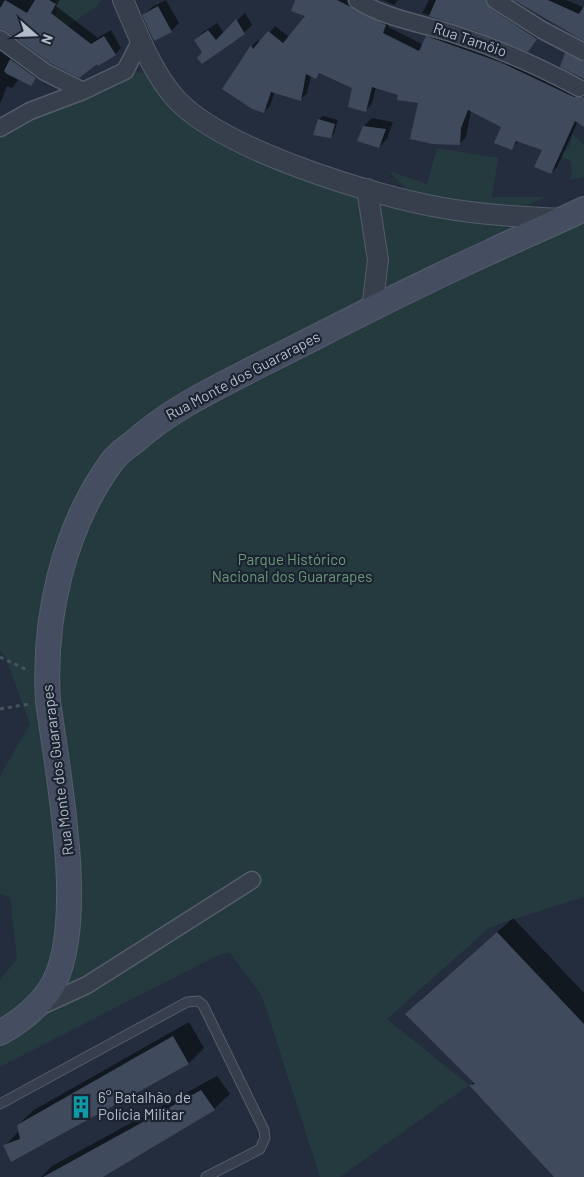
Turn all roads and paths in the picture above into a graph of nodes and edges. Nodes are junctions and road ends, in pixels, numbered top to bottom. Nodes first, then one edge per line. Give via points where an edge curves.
1 (122, 0) edge
2 (357, 0) edge
3 (495, 0) edge
4 (0, 39) edge
5 (141, 40) junction
6 (584, 52) edge
7 (579, 88) dead end
8 (83, 91) junction
9 (0, 128) edge
10 (367, 190) junction
11 (574, 214) edge
12 (372, 309) junction
13 (0, 657) edge
14 (48, 690) junction
15 (0, 709) edge
16 (252, 880) dead end
17 (29, 1012) junction
18 (0, 1033) edge
19 (0, 1104) edge
20 (206, 1177) edge

1 - 5 street
2 - 7 street, Rua Tamôio via 379,12 467,38 532,63
3 - 6 street
4 - 8 street via 45,72
5 - 8 street via 125,71
5 - 10 street via 161,82 202,120 266,154
8 - 9 street via 30,111
10 - 11 street via 419,204 480,214
10 - 12 street via 378,260
11 - 12 main road, Rua Monte dos Guararapes
12 - 14 main road, Rua Monte dos Guararapes via 179,407 114,459 81,519 54,595
13 - 14 path
14 - 15 path
14 - 17 main road, Rua Monte dos Guararapes via 65,829 69,900 60,965 50,990
16 - 17 street via 86,984
17 - 18 main road, Rua Monte dos Guararapes
19 - 20 lane via 187,1002 198,1001 264,1130 265,1138 260,1149

